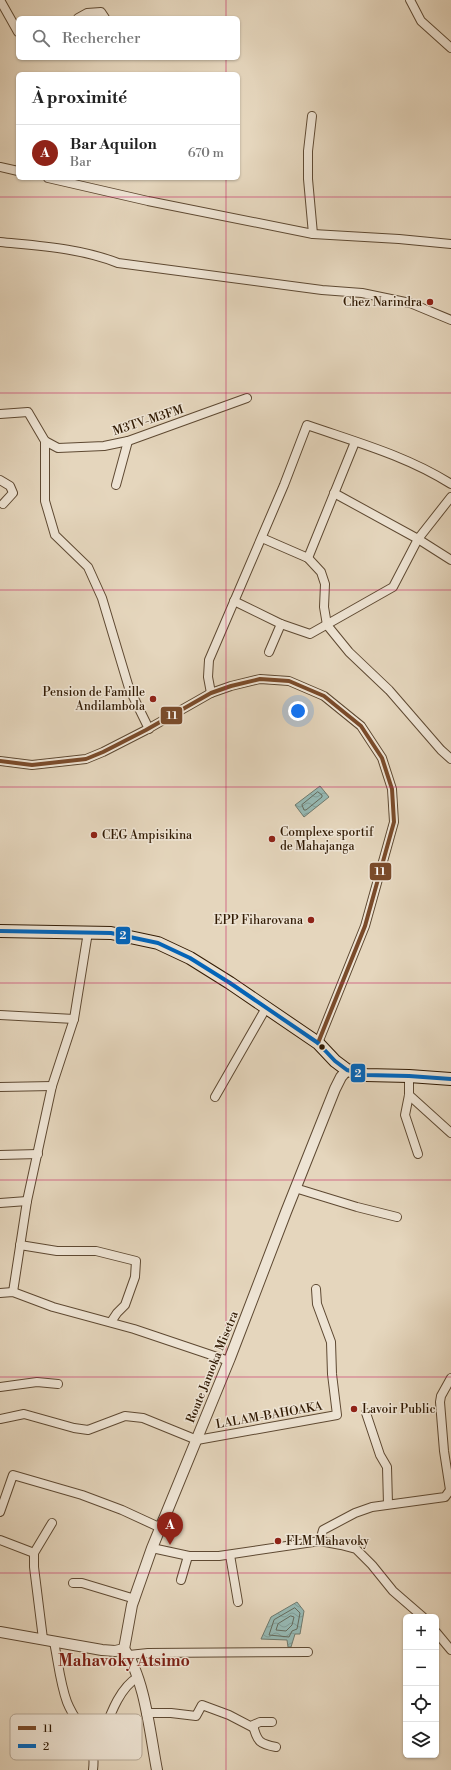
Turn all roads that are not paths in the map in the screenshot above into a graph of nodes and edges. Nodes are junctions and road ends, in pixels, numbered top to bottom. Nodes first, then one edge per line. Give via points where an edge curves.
1 (0, 0) edge
2 (410, 0) edge
3 (82, 16) edge
4 (104, 16) edge
5 (16, 28) edge
6 (451, 48) edge
7 (312, 116) dead end
8 (0, 167) edge
9 (16, 171) edge
10 (57, 180) edge
11 (313, 234) junction
12 (0, 242) edge
13 (451, 244) edge
14 (451, 320) edge
15 (247, 398) dead end
16 (0, 414) edge
17 (45, 441) junction
18 (128, 441) junction
19 (355, 442) junction
20 (0, 480) edge
21 (451, 484) edge
22 (116, 485) dead end
23 (334, 493) junction
24 (451, 497) edge
25 (4, 504) dead end
26 (262, 538) junction
27 (418, 539) junction
28 (308, 558) junction
29 (451, 560) edge
30 (234, 601) junction
31 (281, 624) junction
32 (327, 625) junction
33 (270, 652) dead end
34 (211, 693) junction
35 (149, 729) junction
36 (451, 758) edge
37 (0, 761) edge
38 (0, 931) edge
39 (88, 932) junction
40 (266, 1008) junction
41 (0, 1015) edge
42 (74, 1019) junction
43 (318, 1043) junction
44 (347, 1070) junction
45 (409, 1076) junction
46 (451, 1079) edge
47 (52, 1086) junction
48 (0, 1087) edge
49 (409, 1095) junction
50 (215, 1096) dead end
51 (451, 1133) edge
52 (38, 1154) junction
53 (418, 1154) dead end
54 (0, 1155) edge
55 (295, 1188) junction
56 (27, 1201) junction
57 (0, 1203) edge
58 (397, 1217) dead end
59 (20, 1245) junction
60 (316, 1289) dead end
61 (13, 1292) junction
62 (0, 1294) edge
63 (111, 1322) junction
64 (229, 1361) junction
65 (451, 1378) edge
66 (58, 1384) dead end
67 (0, 1387) edge
68 (366, 1413) dead end
69 (0, 1419) edge
70 (196, 1440) junction
71 (388, 1504) junction
72 (0, 1512) edge
73 (52, 1523) dead end
74 (161, 1528) junction
75 (0, 1540) edge
76 (320, 1541) junction
77 (152, 1548) junction
78 (34, 1553) junction
79 (230, 1555) junction
80 (188, 1556) junction
81 (181, 1580) dead end
82 (73, 1583) dead end
83 (135, 1599) junction
84 (238, 1602) dead end
85 (420, 1614) edge
86 (0, 1632) edge
87 (439, 1636) edge
88 (43, 1640) junction
89 (54, 1642) junction
90 (451, 1650) edge
91 (126, 1652) junction
92 (308, 1652) dead end
93 (138, 1677) junction
94 (73, 1714) edge
95 (112, 1714) edge
96 (146, 1714) junction
97 (272, 1722) dead end
98 (254, 1728) junction
99 (276, 1747) dead end
100 (94, 1760) edge
101 (93, 1770) edge
102 (157, 1770) edge

1 - 5 street
2 - 6 street via 421,21
3 - 4 street via 101,12
7 - 11 street via 308,179
8 - 9 street
10 - 11 street
11 - 13 street
12 - 14 street via 71,250 102,256 118,263 362,293 410,303
15 - 18 street, M3TV-M3FM
16 - 17 street via 28,412
17 - 18 street, M3TV-M3FM via 58,448 104,446
17 - 35 street via 45,501 55,535 88,566 102,598 129,688
18 - 22 street
19 - 21 street via 393,455
19 - 23 street
19 - 26 street via 307,425
20 - 25 street via 10,486 13,493
23 - 27 street
23 - 28 street
24 - 27 street
26 - 28 street
26 - 30 street
27 - 29 street
27 - 32 street via 394,587
28 - 32 street via 321,572 325,584 324,607
30 - 31 street
30 - 34 street via 209,660 208,677
31 - 32 street via 310,634
31 - 33 street
32 - 36 street via 349,652 389,690
34 - 35 street
34 - 43 street via 260,679 289,681 324,696 360,726 382,758 392,789 394,822 365,926
35 - 37 street via 86,759 32,765
38 - 39 main road
39 - 40 main road via 134,937 173,949
39 - 42 street
40 - 43 main road
40 - 50 street
41 - 42 street
42 - 47 street
43 - 44 main road
44 - 45 main road via 366,1075
44 - 55 street, Route Jamoka Misetra via 332,1097
45 - 46 main road
45 - 49 street
47 - 48 street
47 - 52 street
49 - 51 street
49 - 53 street via 405,1115
52 - 54 street
52 - 56 street
55 - 58 street
55 - 64 street, Route Jamoka Misetra
56 - 57 street
56 - 59 street
59 - 61 street
59 - 63 street via 57,1251 96,1251 136,1261 135,1277 125,1305
60 - 70 street, LALAM-BAHOAKA via 317,1304 331,1342 337,1415
61 - 62 street
61 - 63 street via 53,1307
63 - 64 street
64 - 70 street, Route Jamoka Misetra
65 - 71 street via 440,1402 450,1490 445,1497
66 - 67 street via 37,1382
68 - 71 street via 386,1467
69 - 70 street via 24,1414 88,1430 125,1416 144,1418
70 - 74 street, Route Jamoka Misetra
71 - 76 street via 355,1513 323,1530
72 - 74 street via 13,1475 82,1495
73 - 78 street
74 - 77 street, Route Jamoka Misetra
75 - 78 street
76 - 79 street
76 - 85 street via 356,1550 393,1591
77 - 80 street
77 - 83 street, Route Jamoka Misetra
78 - 88 street
79 - 80 street
79 - 84 street
80 - 81 street
82 - 83 street
83 - 91 street, Route Jamoka Misetra
86 - 88 street
87 - 90 street
88 - 89 street
89 - 91 street
89 - 94 street via 65,1695
91 - 92 street
91 - 93 street
93 - 95 street via 121,1692
93 - 96 street
96 - 98 street via 158,1712 196,1716 202,1705 216,1709
96 - 102 street
97 - 98 street via 260,1722 253,1725
98 - 99 street via 263,1745
100 - 101 street

